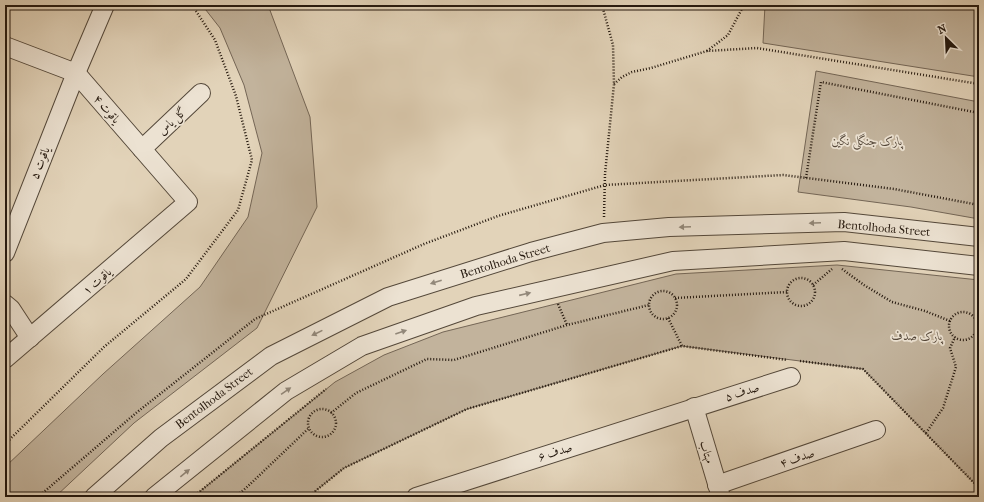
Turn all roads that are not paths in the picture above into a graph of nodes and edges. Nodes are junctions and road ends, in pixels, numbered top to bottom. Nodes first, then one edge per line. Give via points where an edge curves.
1 (105, 5) edge
2 (5, 46) edge
3 (76, 73) junction
4 (202, 93) dead end
5 (142, 149) junction
6 (188, 202) joint
7 (979, 237) edge
8 (5, 253) edge
9 (979, 266) edge
10 (5, 304) edge
11 (30, 338) junction
12 (5, 359) edge
13 (791, 377) dead end
14 (694, 407) junction
15 (876, 430) dead end
16 (719, 491) edge
17 (94, 497) edge
18 (154, 497) edge
19 (416, 497) edge

1 - 3 street, یاقوت ۵
2 - 3 street, یاقوت ۴
3 - 5 street, یاقوت ۴
3 - 8 street, یاقوت ۵
4 - 5 street, گل یاس
5 - 6 street, یاقوت ۴
6 - 11 street, یاقوت ۱
7 -> 17 street, Bentolhoda Street via 844,222 669,227 603,233 531,252 388,297 271,356 161,438
18 -> 9 street via 286,391 362,346 476,306 556,296 673,261 838,252
10 - 11 street via 12,309
11 - 12 street, یاقوت ۱
13 - 14 street, صدف ۵
14 - 16 street, مهتاب
14 - 19 street, صدف ۶
15 - 16 street, صدف ۴

